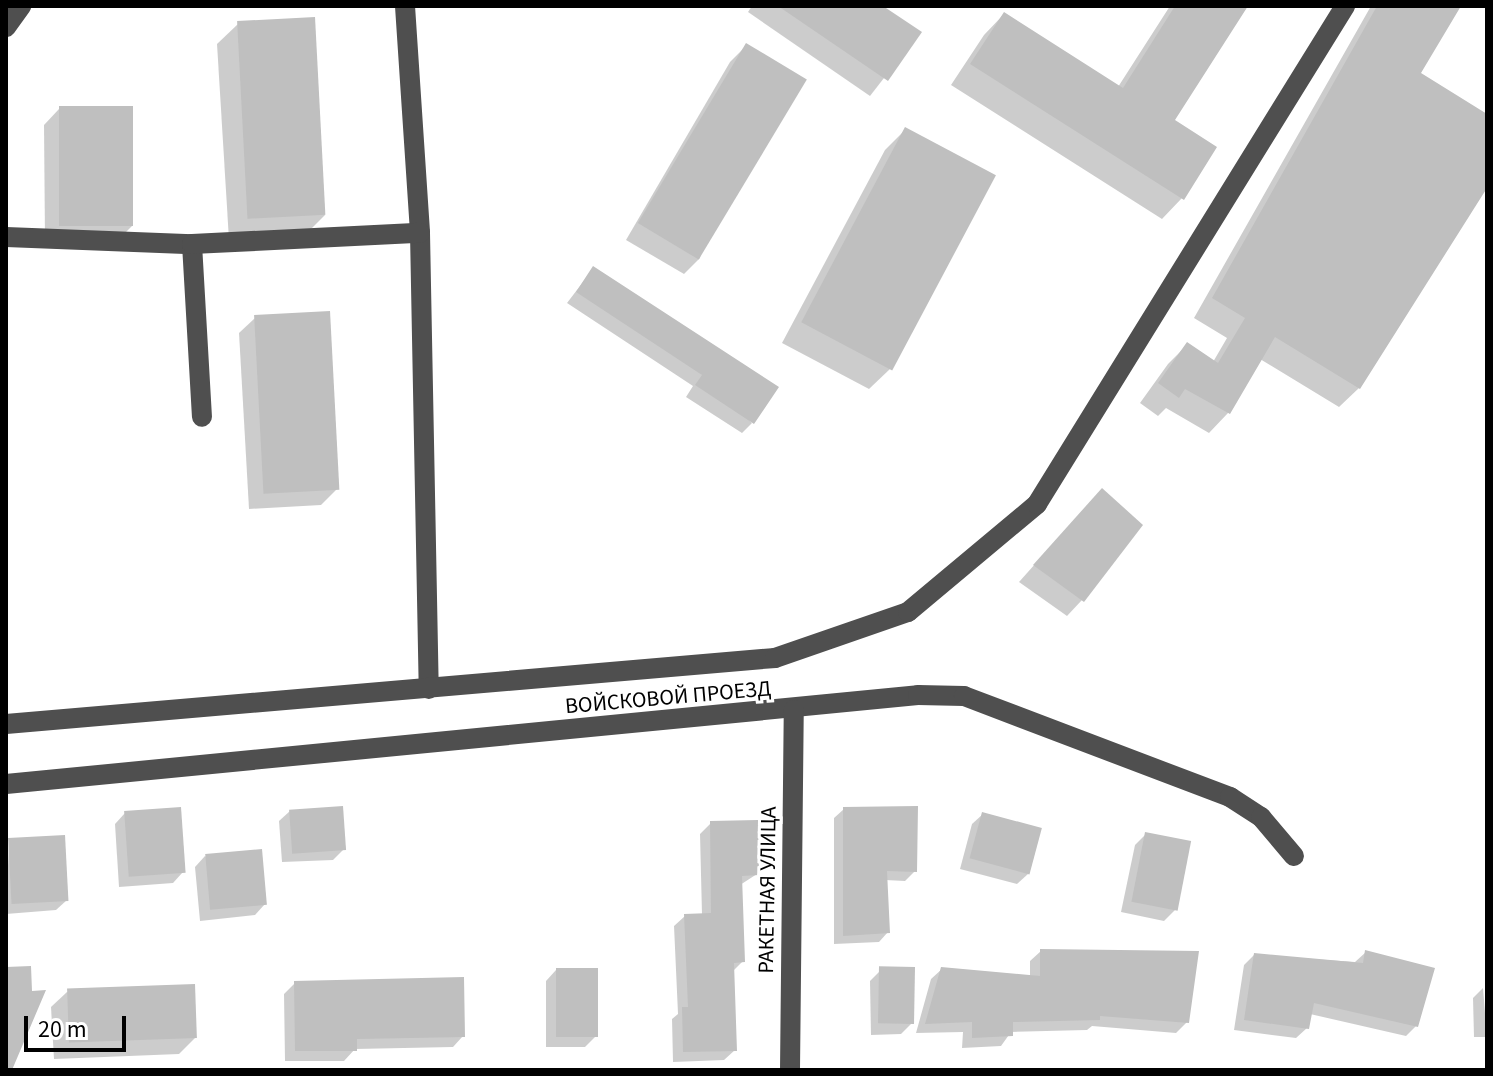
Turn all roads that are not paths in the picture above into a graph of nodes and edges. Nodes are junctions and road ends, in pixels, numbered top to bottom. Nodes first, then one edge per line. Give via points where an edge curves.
1 (21, 6) edge
2 (405, 6) edge
3 (1345, 6) edge
4 (6, 27) edge
5 (420, 233) junction
6 (6, 237) edge
7 (192, 244) junction
8 (202, 417) dead end
9 (429, 689) junction
10 (794, 710) junction
11 (6, 724) edge
12 (6, 784) edge
13 (1294, 856) dead end
14 (790, 1070) edge

1 - 4 street
2 - 5 street
3 - 9 street via 1037,504 908,612 775,658
5 - 7 street
5 - 9 street
6 - 7 street
7 - 8 street
9 - 11 street
10 - 12 street, ВОЙСКОВОЙ ПРОЕЗД
10 - 13 street, ВОЙСКОВОЙ ПРОЕЗД via 918,695 964,696 1003,707 1230,797 1261,817
10 - 14 street, РАКЕТНАЯ УЛИЦА

